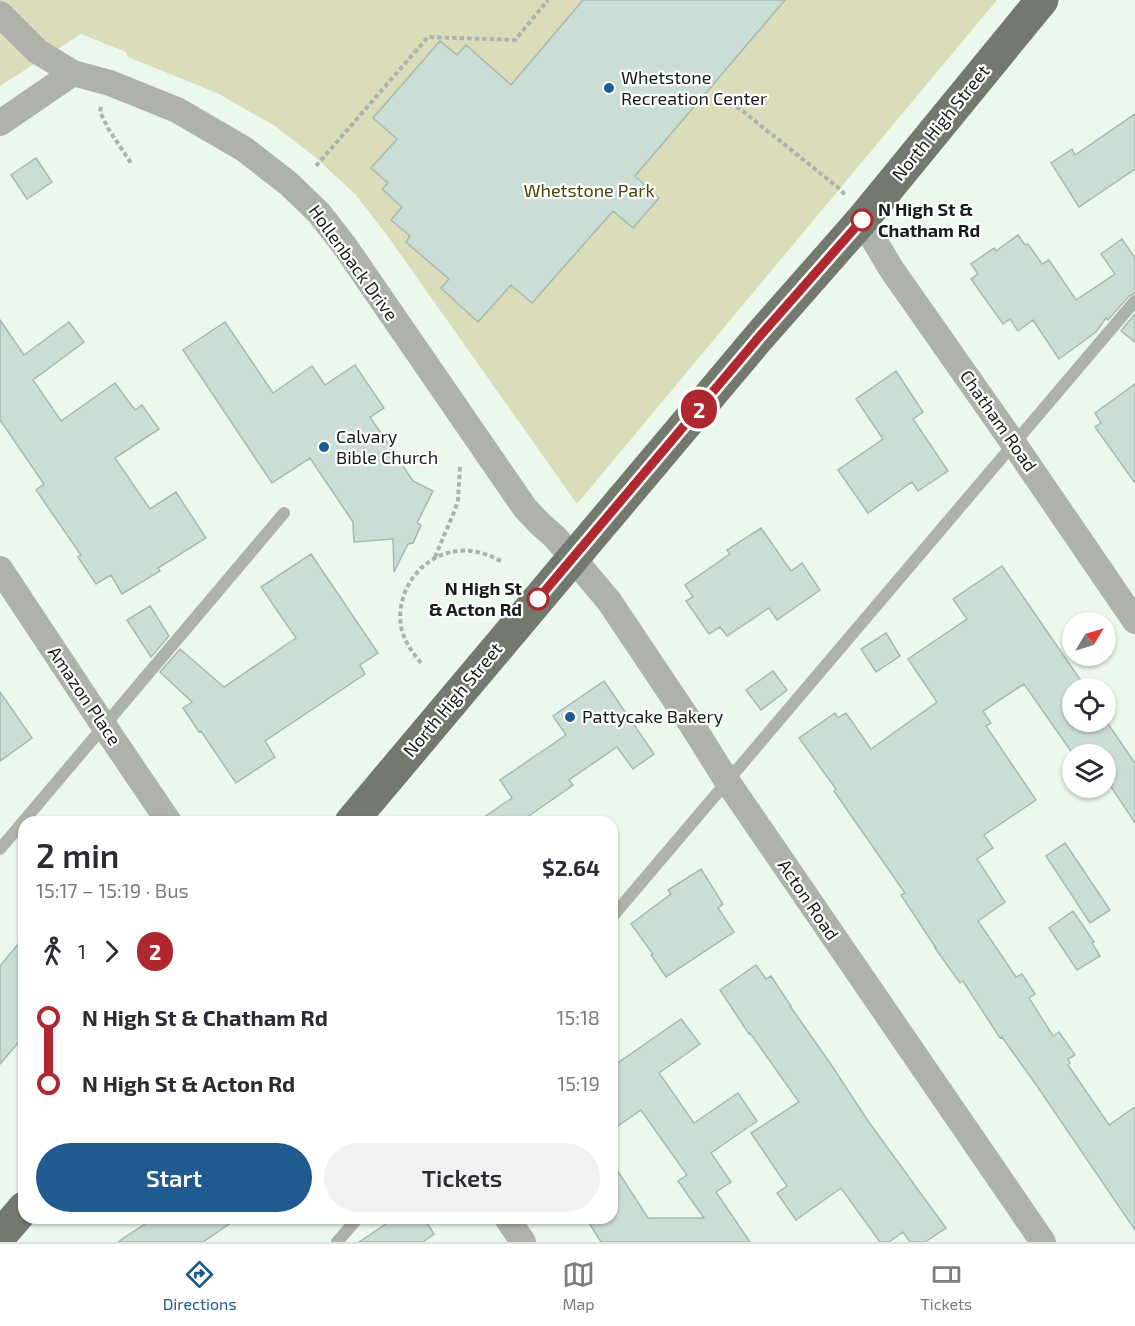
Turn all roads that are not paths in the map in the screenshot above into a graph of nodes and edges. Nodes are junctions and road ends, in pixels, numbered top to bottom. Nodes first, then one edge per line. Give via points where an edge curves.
1 (1042, 0) edge
2 (0, 14) edge
3 (73, 73) junction
4 (0, 123) edge
5 (862, 220) junction
6 (1135, 301) edge
7 (1014, 444) junction
8 (284, 513) dead end
9 (573, 558) junction
10 (0, 569) edge
11 (1135, 621) edge
12 (104, 726) junction
13 (727, 781) junction
14 (28, 816) edge
15 (166, 816) edge
16 (356, 816) edge
17 (18, 828) edge
18 (0, 849) edge
19 (618, 910) edge
20 (353, 1224) edge
21 (511, 1224) edge
22 (337, 1242) edge
23 (523, 1242) edge
24 (1043, 1242) edge

1 - 5 main road, North High Street
2 - 3 street, Hollenback Drive via 37,51
3 - 4 street
3 - 9 street, Hollenback Drive via 177,110 244,149 319,213 525,508
5 - 7 street, Chatham Road via 892,270
5 - 9 main road, North High Street
6 - 7 lane
7 - 11 street, Chatham Road
7 - 13 lane
8 - 12 lane
9 - 13 street, Acton Road via 609,601
9 - 16 main road, North High Street
10 - 12 street, Amazon Place
12 - 14 lane
12 - 15 street, Amazon Place
13 - 19 lane
13 - 24 street, Acton Road
17 - 18 lane
20 - 22 lane
21 - 23 street

